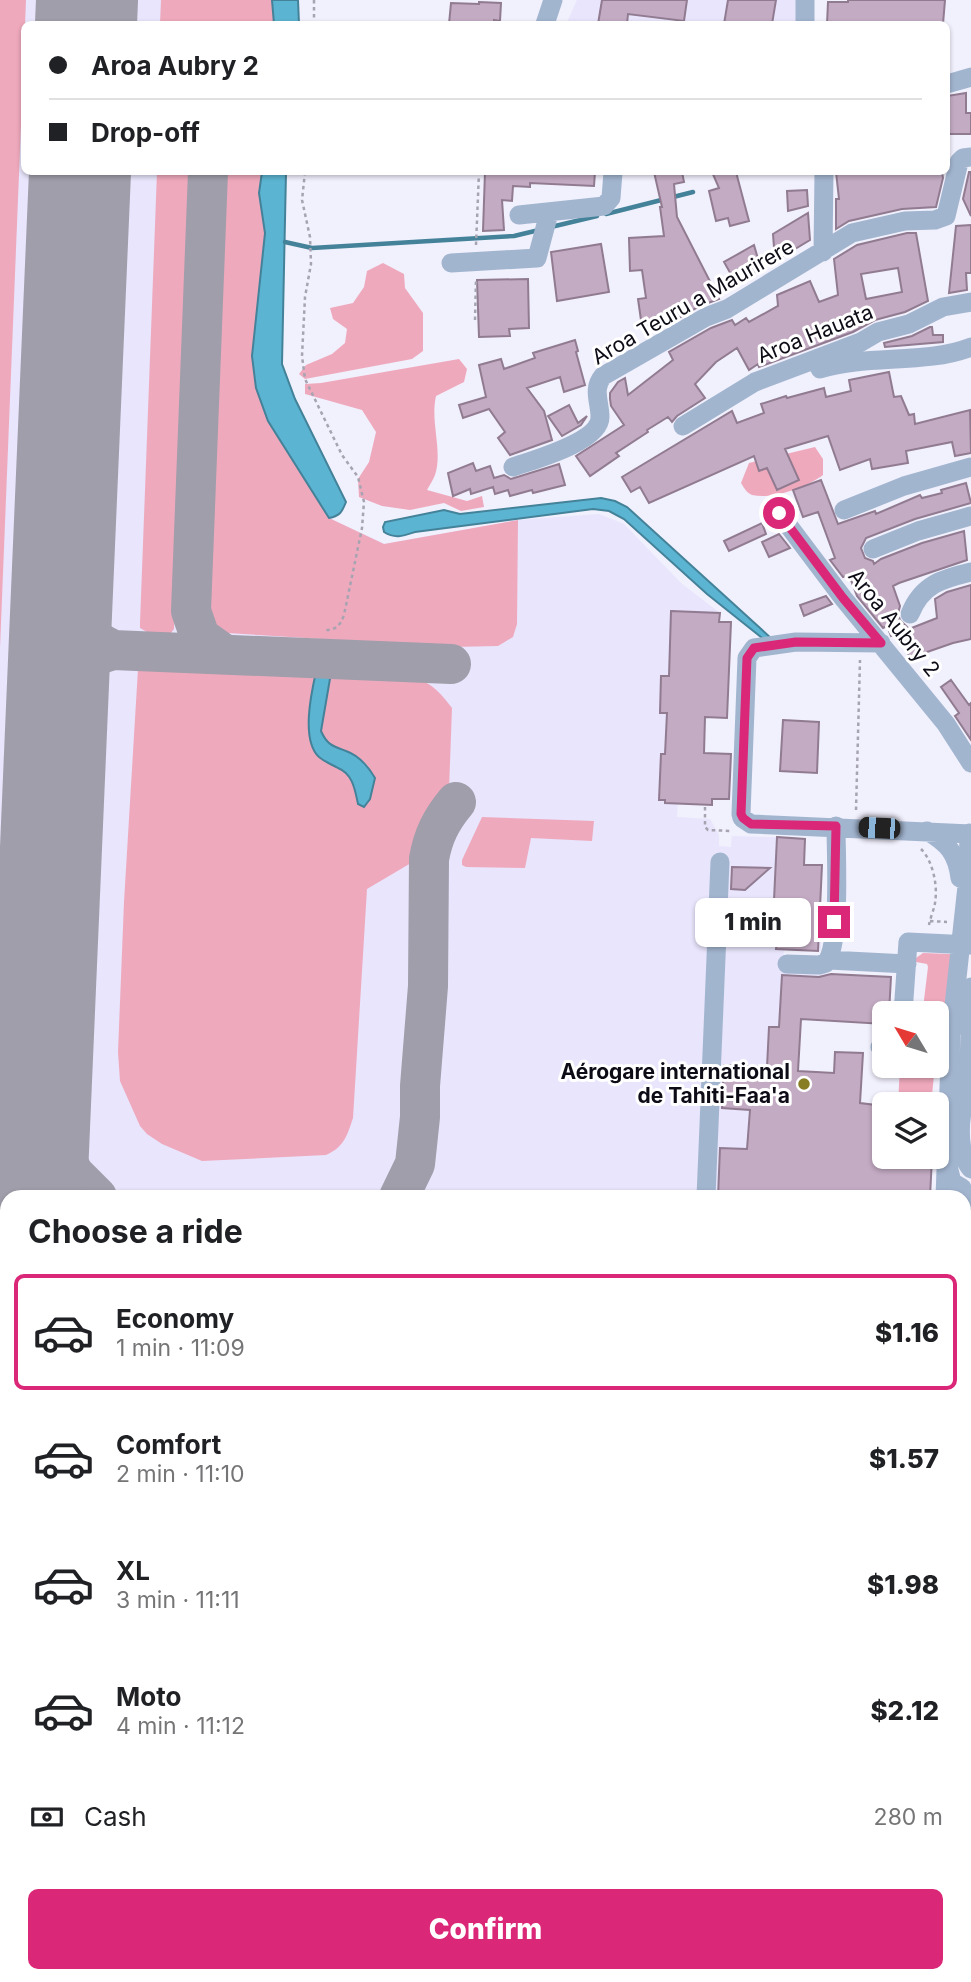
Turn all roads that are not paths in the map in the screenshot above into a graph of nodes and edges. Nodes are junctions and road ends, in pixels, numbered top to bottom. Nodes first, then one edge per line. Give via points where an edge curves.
1 (553, 0) edge
2 (804, 0) edge
3 (546, 21) edge
4 (805, 21) edge
5 (971, 77) edge
6 (950, 83) edge
7 (971, 156) edge
8 (613, 175) edge
9 (824, 175) edge
10 (519, 215) dead end
11 (548, 219) junction
12 (822, 252) junction
13 (451, 262) dead end
14 (971, 302) edge
15 (971, 347) edge
16 (751, 398) dead end
17 (683, 426) dead end
18 (513, 467) dead end
19 (971, 467) edge
20 (844, 510) dead end
21 (779, 513) dead end
22 (971, 516) edge
23 (873, 549) dead end
24 (971, 572) edge
25 (910, 614) dead end
26 (881, 643) junction
27 (971, 763) edge
28 (846, 827) junction
29 (970, 834) edge
30 (922, 839) junction
31 (720, 862) dead end
32 (968, 901) edge
33 (957, 945) edge
34 (829, 960) junction
35 (787, 964) dead end
36 (906, 964) junction
37 (968, 993) edge
38 (904, 1001) edge
39 (949, 1011) edge
40 (971, 1021) edge
41 (949, 1030) edge
42 (940, 1078) edge
43 (946, 1078) edge
44 (963, 1104) junction
45 (966, 1139) edge
46 (971, 1169) edge
47 (706, 1190) edge
48 (936, 1190) edge
49 (950, 1190) edge

1 - 3 street
2 - 4 street
5 - 6 street
7 - 12 street, Aroa Teuru a Maurirere via 959,162 946,216 852,233
8 - 11 street via 611,198 604,205
9 - 12 street, Aroa Teuru a Maurirere
10 - 11 street
11 - 13 street via 537,258
12 - 18 street, Aroa Teuru a Maurirere via 603,376 597,388 600,418 594,432 559,452
14 - 17 street, Aroa Hauata via 943,307 755,382
15 - 16 street via 949,355 838,364 779,382
19 - 20 street
21 - 26 street, Aroa Aubry 2
22 - 23 street
24 - 25 street via 936,581 915,601
26 - 27 street, Aroa Aubry 2
26 - 28 street via 776,644 754,648 747,658 743,818 751,824
28 - 30 street
28 - 34 street
29 - 30 street
29 - 32 street
30 - 32 street via 939,838 954,853
31 - 47 street
32 - 33 street
33 - 36 street via 908,942
33 - 39 street
34 - 35 street via 819,965
34 - 36 street
36 - 38 street
37 - 41 street
37 - 44 street
40 - 44 street
42 - 48 street
43 - 49 street
44 - 45 street
45 - 46 street via 964,1157

